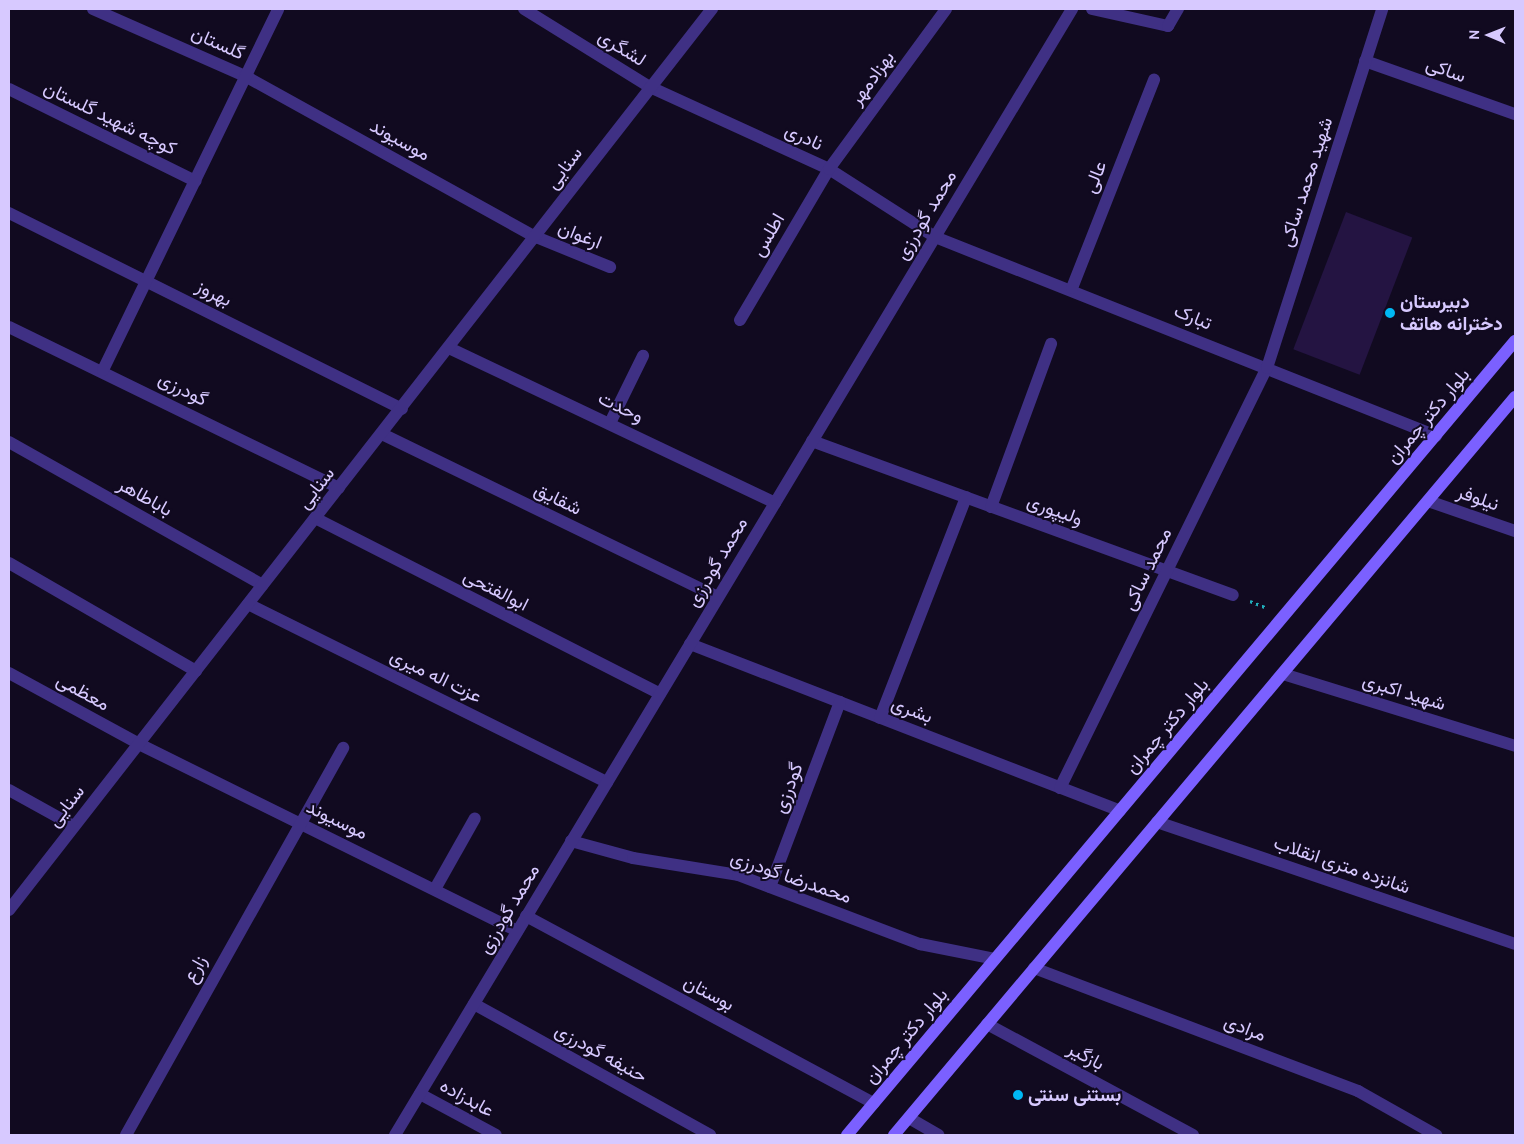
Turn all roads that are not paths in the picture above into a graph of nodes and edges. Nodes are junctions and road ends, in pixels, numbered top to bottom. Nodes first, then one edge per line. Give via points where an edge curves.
1 (93, 9) edge
2 (278, 9) edge
3 (524, 9) edge
4 (712, 9) edge
5 (946, 9) edge
6 (1072, 9) edge
7 (1092, 9) edge
8 (1178, 9) edge
9 (1382, 9) edge
10 (1365, 61) junction
11 (245, 76) junction
12 (1154, 80) dead end
13 (650, 87) junction
14 (9, 89) edge
15 (1515, 114) edge
16 (829, 170) junction
17 (194, 180) junction
18 (9, 213) edge
19 (536, 237) junction
20 (935, 237) junction
21 (610, 267) dead end
22 (147, 280) junction
23 (1072, 288) junction
24 (740, 320) dead end
25 (9, 327) edge
26 (1515, 341) edge
27 (1051, 344) dead end
28 (449, 348) junction
29 (643, 356) dead end
30 (1267, 368) junction
31 (103, 370) junction
32 (1515, 397) edge
33 (402, 409) junction
34 (610, 423) junction
35 (382, 434) junction
36 (1436, 436) junction
37 (812, 441) junction
38 (9, 442) edge
39 (339, 488) junction
40 (966, 498) junction
41 (1428, 501) junction
42 (775, 503) junction
43 (992, 507) junction
44 (315, 518) junction
45 (1515, 531) edge
46 (9, 563) edge
47 (1166, 571) junction
48 (263, 585) junction
49 (1233, 595) road end
50 (718, 597) junction
51 (248, 604) junction
52 (690, 644) junction
53 (196, 670) junction
54 (9, 673) edge
55 (1282, 674) junction
56 (660, 694) junction
57 (840, 702) junction
58 (880, 718) junction
59 (139, 744) junction
60 (1515, 746) edge
61 (342, 748) dead end
62 (607, 782) junction
63 (1060, 788) junction
64 (9, 790) edge
65 (1120, 811) junction
66 (475, 818) dead end
67 (298, 822) junction
68 (1157, 822) junction
69 (74, 826) junction
70 (572, 841) junction
71 (770, 887) junction
72 (435, 889) junction
73 (9, 910) edge
74 (526, 916) junction
75 (517, 931) junction
76 (1515, 944) edge
77 (995, 959) junction
78 (1034, 968) junction
79 (474, 1004) junction
80 (987, 1024) junction
81 (420, 1094) junction
82 (874, 1104) junction
83 (909, 1118) junction
84 (126, 1135) edge
85 (395, 1135) edge
86 (496, 1135) edge
87 (710, 1135) edge
88 (847, 1135) edge
89 (894, 1135) edge
90 (938, 1135) edge
91 (1193, 1135) edge
92 (1436, 1135) edge

1 - 11 street, گلستان
2 - 11 street
3 - 13 street, لشگری
4 - 13 street, سنایی
5 - 16 street, بهزادمهر
6 - 20 street, محمد گودرزی
7 - 8 street via 1168,26
9 - 10 street, شهید محمد ساکی
10 - 15 street, ساکی
10 - 30 street, شهید محمد ساکی
11 - 17 street
11 - 19 street, موسیوند
12 - 23 street, عالی
13 - 16 street, نادری
13 - 19 street, سنایی
14 - 17 street, کوچه شهید گلستان
16 - 20 street, نادری
16 - 24 street, اطلس
17 - 22 street
18 - 22 street, بهروز
19 - 21 street, ارغوان
19 - 28 street, سنایی
20 - 23 street, تبارک
20 - 37 street, محمد گودرزی
22 - 31 street
22 - 33 street, بهروز
23 - 30 street, تبارک
25 - 31 street, گودرزی
26 - 36 main road, بلوار دکتر چمران
27 - 43 street
28 - 33 street, سنایی
28 - 34 street, وحدت
29 - 34 street
30 - 36 street, تبارک
30 - 47 street, محمد ساکی
31 - 39 street, گودرزی
32 - 41 main road
33 - 35 street, سنایی
34 - 42 street, وحدت
35 - 39 street, سنایی
35 - 50 street, شقایق
36 - 65 main road, بلوار دکتر چمران
37 - 40 street, ولیپوری
37 - 42 street, محمد گودرزی
38 - 48 street, باباطاهر
39 - 44 street, سنایی
40 - 43 street, ولیپوری
40 - 58 street
41 - 45 street, نیلوفر
41 - 55 main road
42 - 50 street, محمد گودرزی
43 - 47 street, ولیپوری
44 - 48 street, سنایی
44 - 56 street, ابوالفتحی
46 - 53 street
47 - 49 street, ولیپوری
47 - 63 street, محمد ساکی
48 - 51 street, سنایی
50 - 52 street, محمد گودرزی
51 - 53 street, سنایی
51 - 62 street, عزت اله میری
52 - 56 street, محمد گودرزی
52 - 57 street, بشری
53 - 59 street, سنایی
54 - 59 street, معظمی
55 - 60 street, شهید اکبری
55 - 68 main road
56 - 62 street, محمد گودرزی
57 - 58 street, بشری
57 - 71 street, گودرزی
58 - 63 street, بشری
59 - 67 street, موسیوند
59 - 69 street, سنایی
61 - 67 street, زارع
62 - 70 street, محمد گودرزی
63 - 65 street, بشری
64 - 69 street
65 - 77 main road, بلوار دکتر چمران
66 - 72 street
67 - 72 street, موسیوند
67 - 84 street, زارع
68 - 76 street, شانزده متری انقلاب
68 - 78 main road
69 - 73 street, سنایی
70 - 71 street, محمدرضا گودرزی via 633,858 738,875
70 - 74 street, محمد گودرزی
71 - 77 street, محمدرضا گودرزی via 920,944
72 - 75 street, موسیوند
74 - 75 street, محمد گودرزی
74 - 82 street, بوستان
75 - 79 street, محمد گودرزی
77 - 82 main road, بلوار دکتر چمران
78 - 80 main road
78 - 92 street, مرادی via 1358,1091
79 - 81 street, محمد گودرزی
79 - 87 street, حنیفه گودرزی
80 - 83 main road
80 - 91 street, بازگیر
81 - 85 street, محمد گودرزی
81 - 86 street, عابدزاده
82 - 88 main road, بلوار دکتر چمران
83 - 89 main road
83 - 90 street

